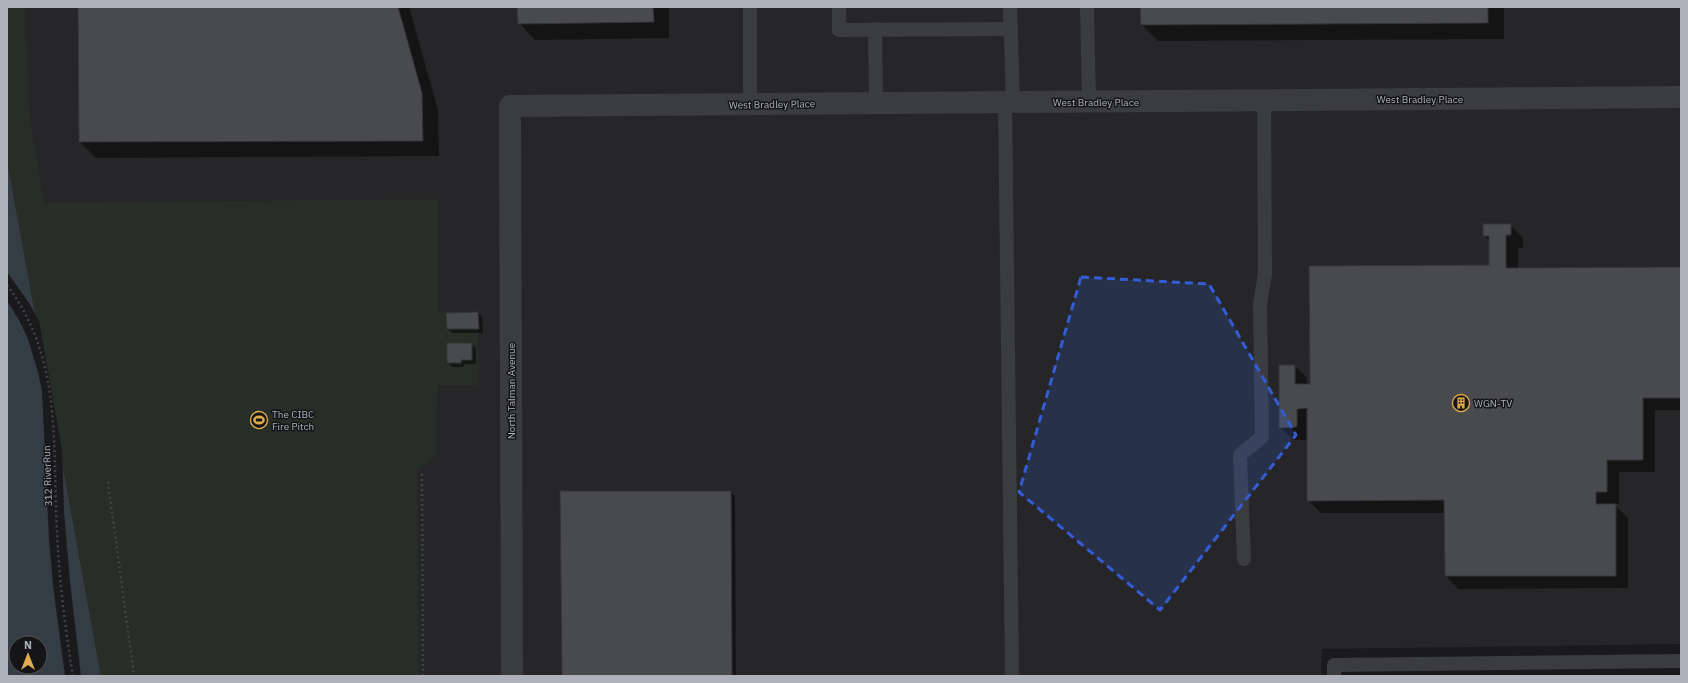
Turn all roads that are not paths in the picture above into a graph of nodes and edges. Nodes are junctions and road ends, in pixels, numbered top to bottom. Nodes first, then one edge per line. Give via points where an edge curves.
1 (750, 7) edge
2 (839, 7) edge
3 (1010, 7) edge
4 (1088, 7) edge
5 (875, 30) junction
6 (1011, 30) junction
7 (1681, 97) edge
8 (1264, 100) junction
9 (1009, 102) junction
10 (1089, 102) junction
11 (876, 103) junction
12 (750, 105) junction
13 (510, 106) joint
14 (1244, 559) dead end
15 (1681, 661) edge
16 (512, 676) edge
17 (1012, 676) edge
18 (1334, 676) edge

1 - 12 lane
2 - 5 lane via 839,30
3 - 6 lane
4 - 10 lane
5 - 6 lane
5 - 11 lane
6 - 9 lane
7 - 8 street, West Bradley Place
8 - 10 street, West Bradley Place
8 - 14 lane via 1265,274 1260,304 1262,437 1240,455
9 - 10 street, West Bradley Place
9 - 11 street, West Bradley Place
9 - 17 lane
11 - 12 street, West Bradley Place
12 - 13 street, West Bradley Place
13 - 16 street, North Talman Avenue
15 - 18 lane via 1334,665

